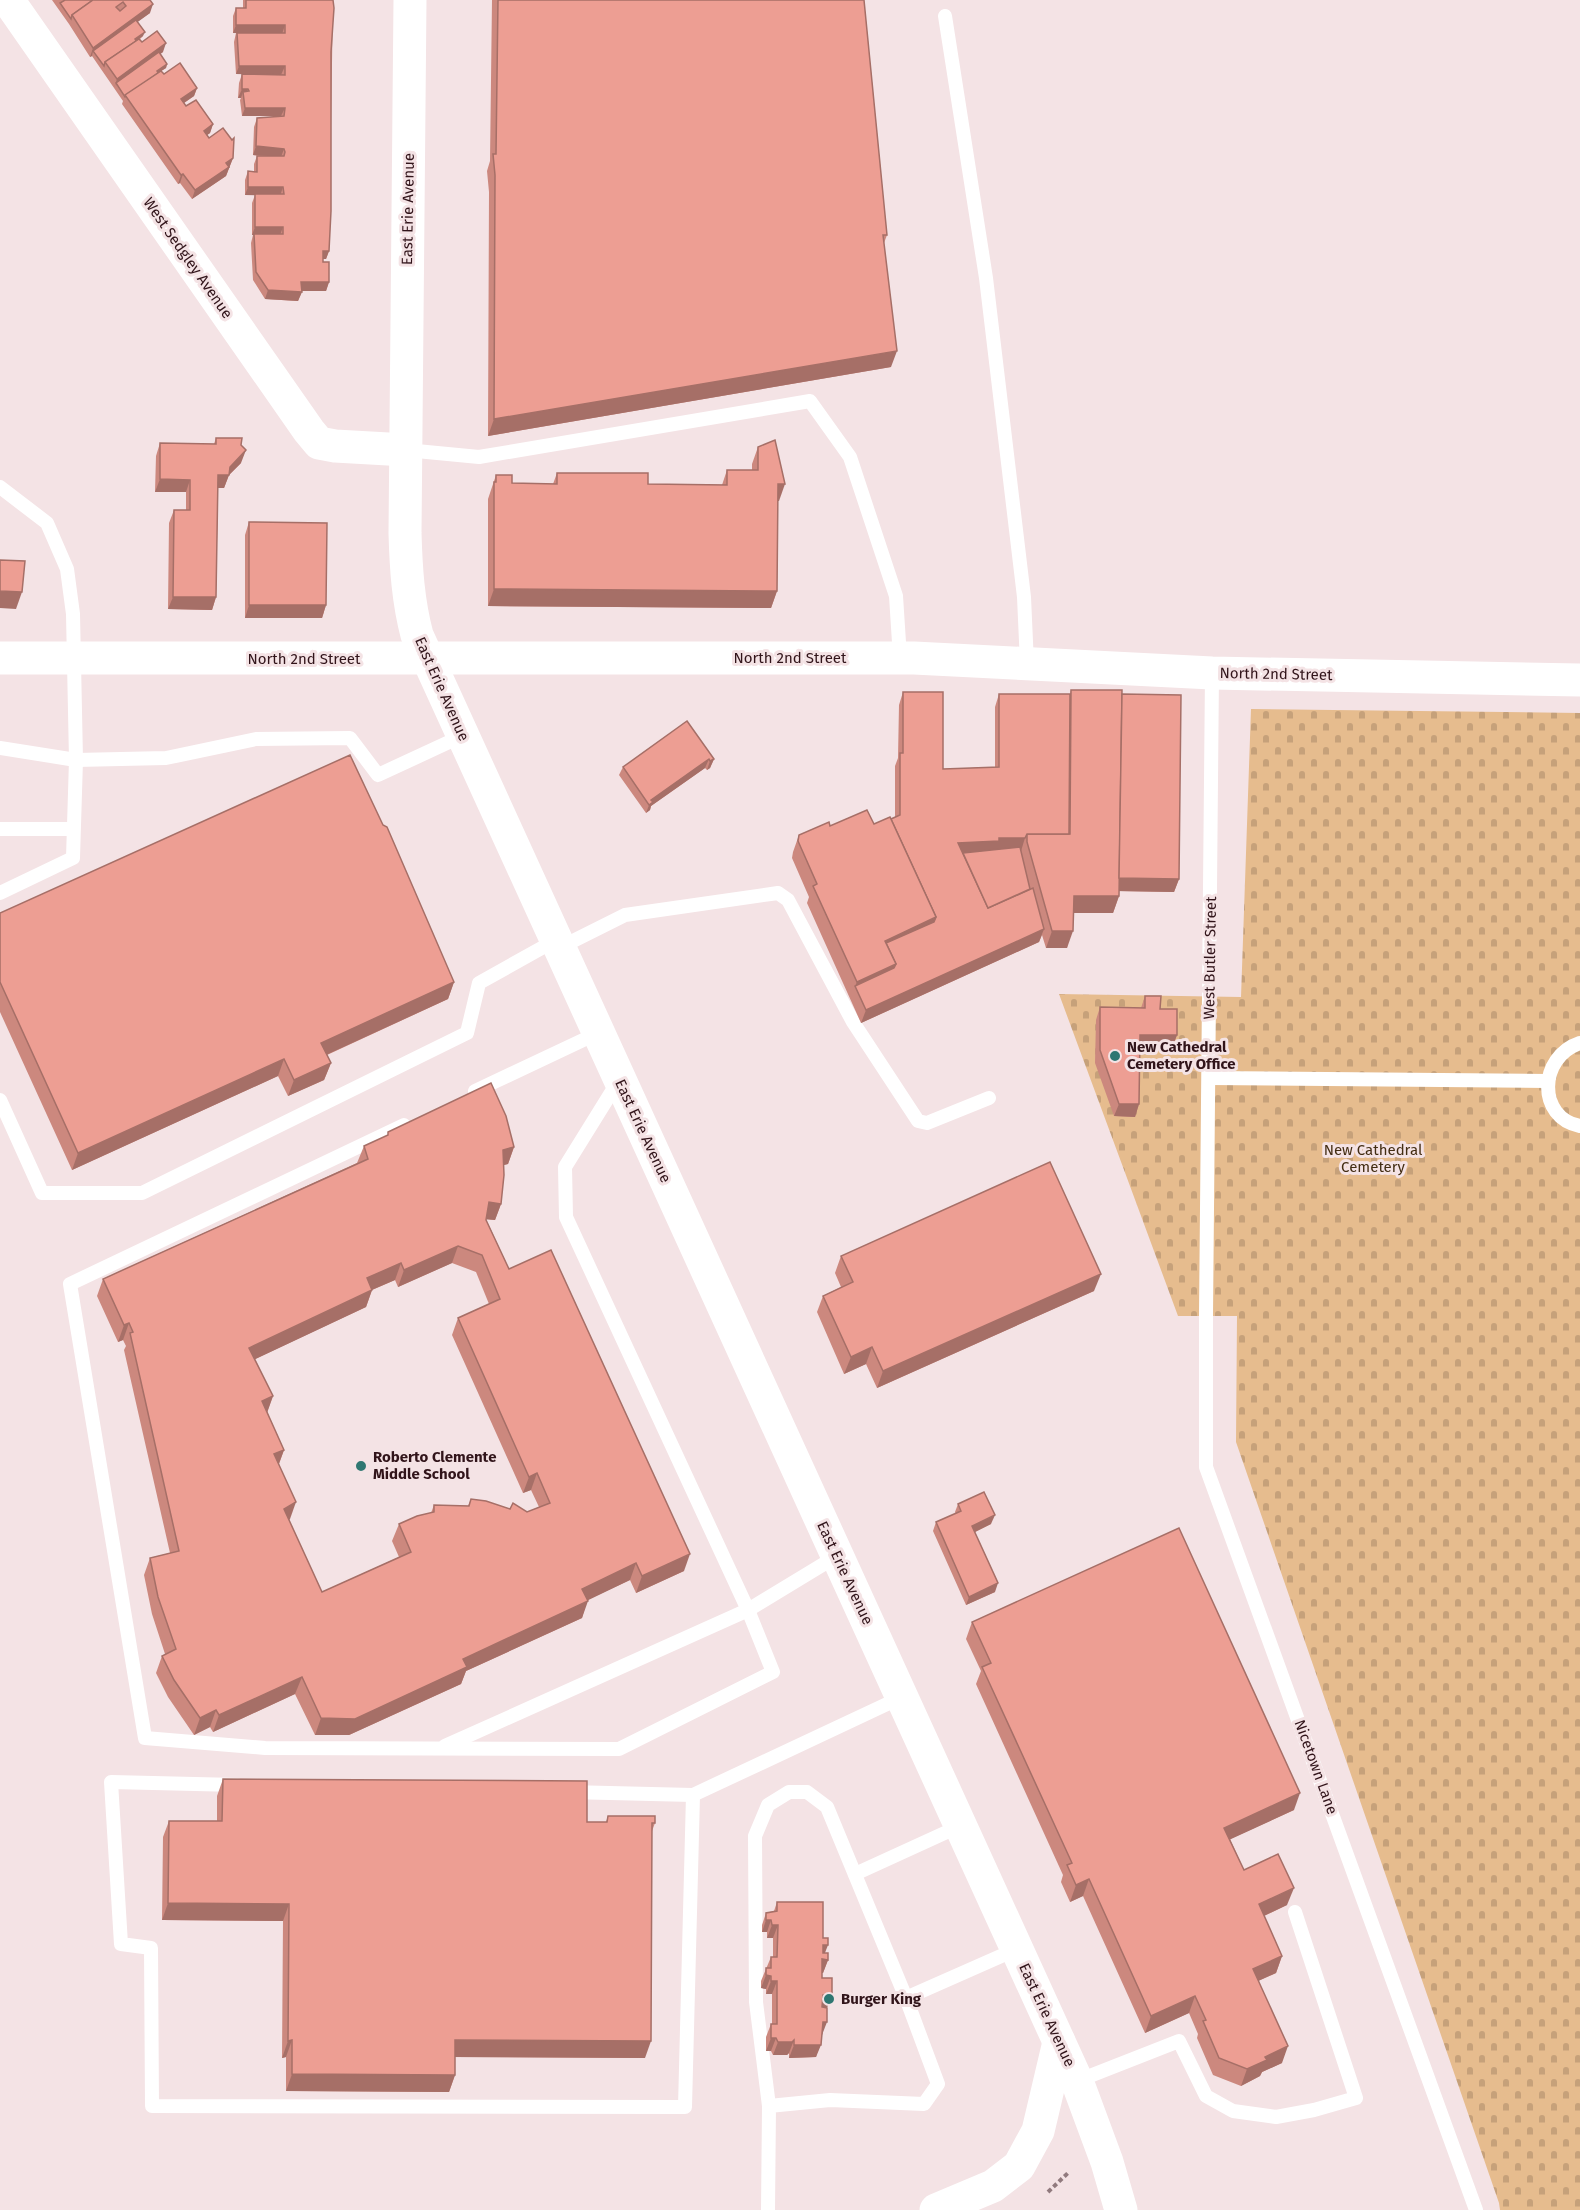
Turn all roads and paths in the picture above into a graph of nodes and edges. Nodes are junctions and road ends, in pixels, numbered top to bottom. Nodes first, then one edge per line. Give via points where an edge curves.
1 (9, 0) edge
2 (410, 0) edge
3 (945, 16) dead end
4 (406, 450) junction
5 (0, 487) edge
6 (0, 658) edge
7 (73, 658) junction
8 (427, 658) junction
9 (900, 658) junction
10 (1027, 664) junction
11 (1212, 673) junction
12 (1580, 680) edge
13 (462, 736) junction
14 (0, 748) edge
15 (76, 760) junction
16 (0, 829) edge
17 (73, 829) junction
18 (0, 894) edge
19 (557, 944) junction
20 (598, 1033) junction
21 (1580, 1043) edge
22 (1209, 1078) junction
23 (1548, 1080) junction
24 (622, 1084) junction
25 (461, 1098) edge
26 (989, 1098) dead end
27 (0, 1100) edge
28 (418, 1118) edge
29 (1580, 1126) edge
30 (1206, 1316) joint
31 (837, 1556) junction
32 (748, 1610) junction
33 (902, 1697) junction
34 (440, 1748) junction
35 (253, 1785) edge
36 (550, 1792) edge
37 (693, 1795) junction
38 (960, 1826) junction
39 (855, 1874) junction
40 (1295, 1912) edge
41 (1017, 1949) junction
42 (906, 1998) junction
43 (1059, 2042) junction
44 (1077, 2081) junction
45 (769, 2106) junction
46 (1068, 2173) dead end
47 (1048, 2192) dead end
48 (768, 2210) edge
49 (936, 2210) edge
50 (1121, 2210) edge
51 (1476, 2210) edge

1 - 4 main road, West Sedgley Avenue via 319,443
2 - 4 main road, East Erie Avenue
3 - 10 lane via 986,278 1024,597
4 - 8 main road, East Erie Avenue via 406,572 410,609
4 - 9 lane via 479,457 810,401 850,457 896,596
5 - 7 lane via 47,523 67,569
6 - 7 main road, North 2nd Street
7 - 8 main road, North 2nd Street
7 - 15 lane
8 - 9 main road, North 2nd Street
8 - 13 main road, East Erie Avenue
9 - 10 main road, North 2nd Street
10 - 11 main road, North 2nd Street
11 - 12 main road, North 2nd Street
11 - 22 lane, West Butler Street
13 - 15 lane via 378,775 350,738 256,739 166,758
13 - 19 main road, East Erie Avenue
14 - 15 lane
15 - 17 lane
16 - 17 lane
17 - 18 lane via 73,858
19 - 20 main road, East Erie Avenue
19 - 26 lane via 625,915 778,893 788,900 853,1022 918,1121 927,1123
19 - 27 lane via 479,983 467,1033 142,1193 42,1193
20 - 24 main road, East Erie Avenue
20 - 25 lane
21 - 23 lane via 1559,1055
22 - 23 lane
22 - 30 lane, West Butler Street
23 - 29 lane via 1554,1108 1563,1118
24 - 31 main road, East Erie Avenue
24 - 32 lane via 614,1088 566,1167 566,1216
28 - 34 lane via 70,1284 145,1738 266,1748
30 - 51 lane, Nicetown Lane via 1206,1467
31 - 32 lane
31 - 33 main road, East Erie Avenue
32 - 34 lane
32 - 34 lane via 773,1672 619,1749
33 - 37 lane
33 - 38 main road, East Erie Avenue
35 - 37 lane via 111,1782 121,1944 151,1948 152,2106 685,2107
36 - 37 lane
38 - 39 lane
38 - 41 main road, East Erie Avenue
39 - 42 lane
39 - 45 lane via 827,1807 807,1792 789,1792 768,1805 755,1836 756,1990
40 - 44 lane via 1356,2098 1276,2117 1233,2111 1206,2096 1179,2041
41 - 42 lane
41 - 43 main road, East Erie Avenue
42 - 45 lane via 938,2084 924,2104 830,2100
43 - 44 main road, East Erie Avenue
43 - 49 main road via 1038,2131 1019,2166 993,2186
44 - 50 main road, East Erie Avenue
45 - 48 lane
46 - 47 path

